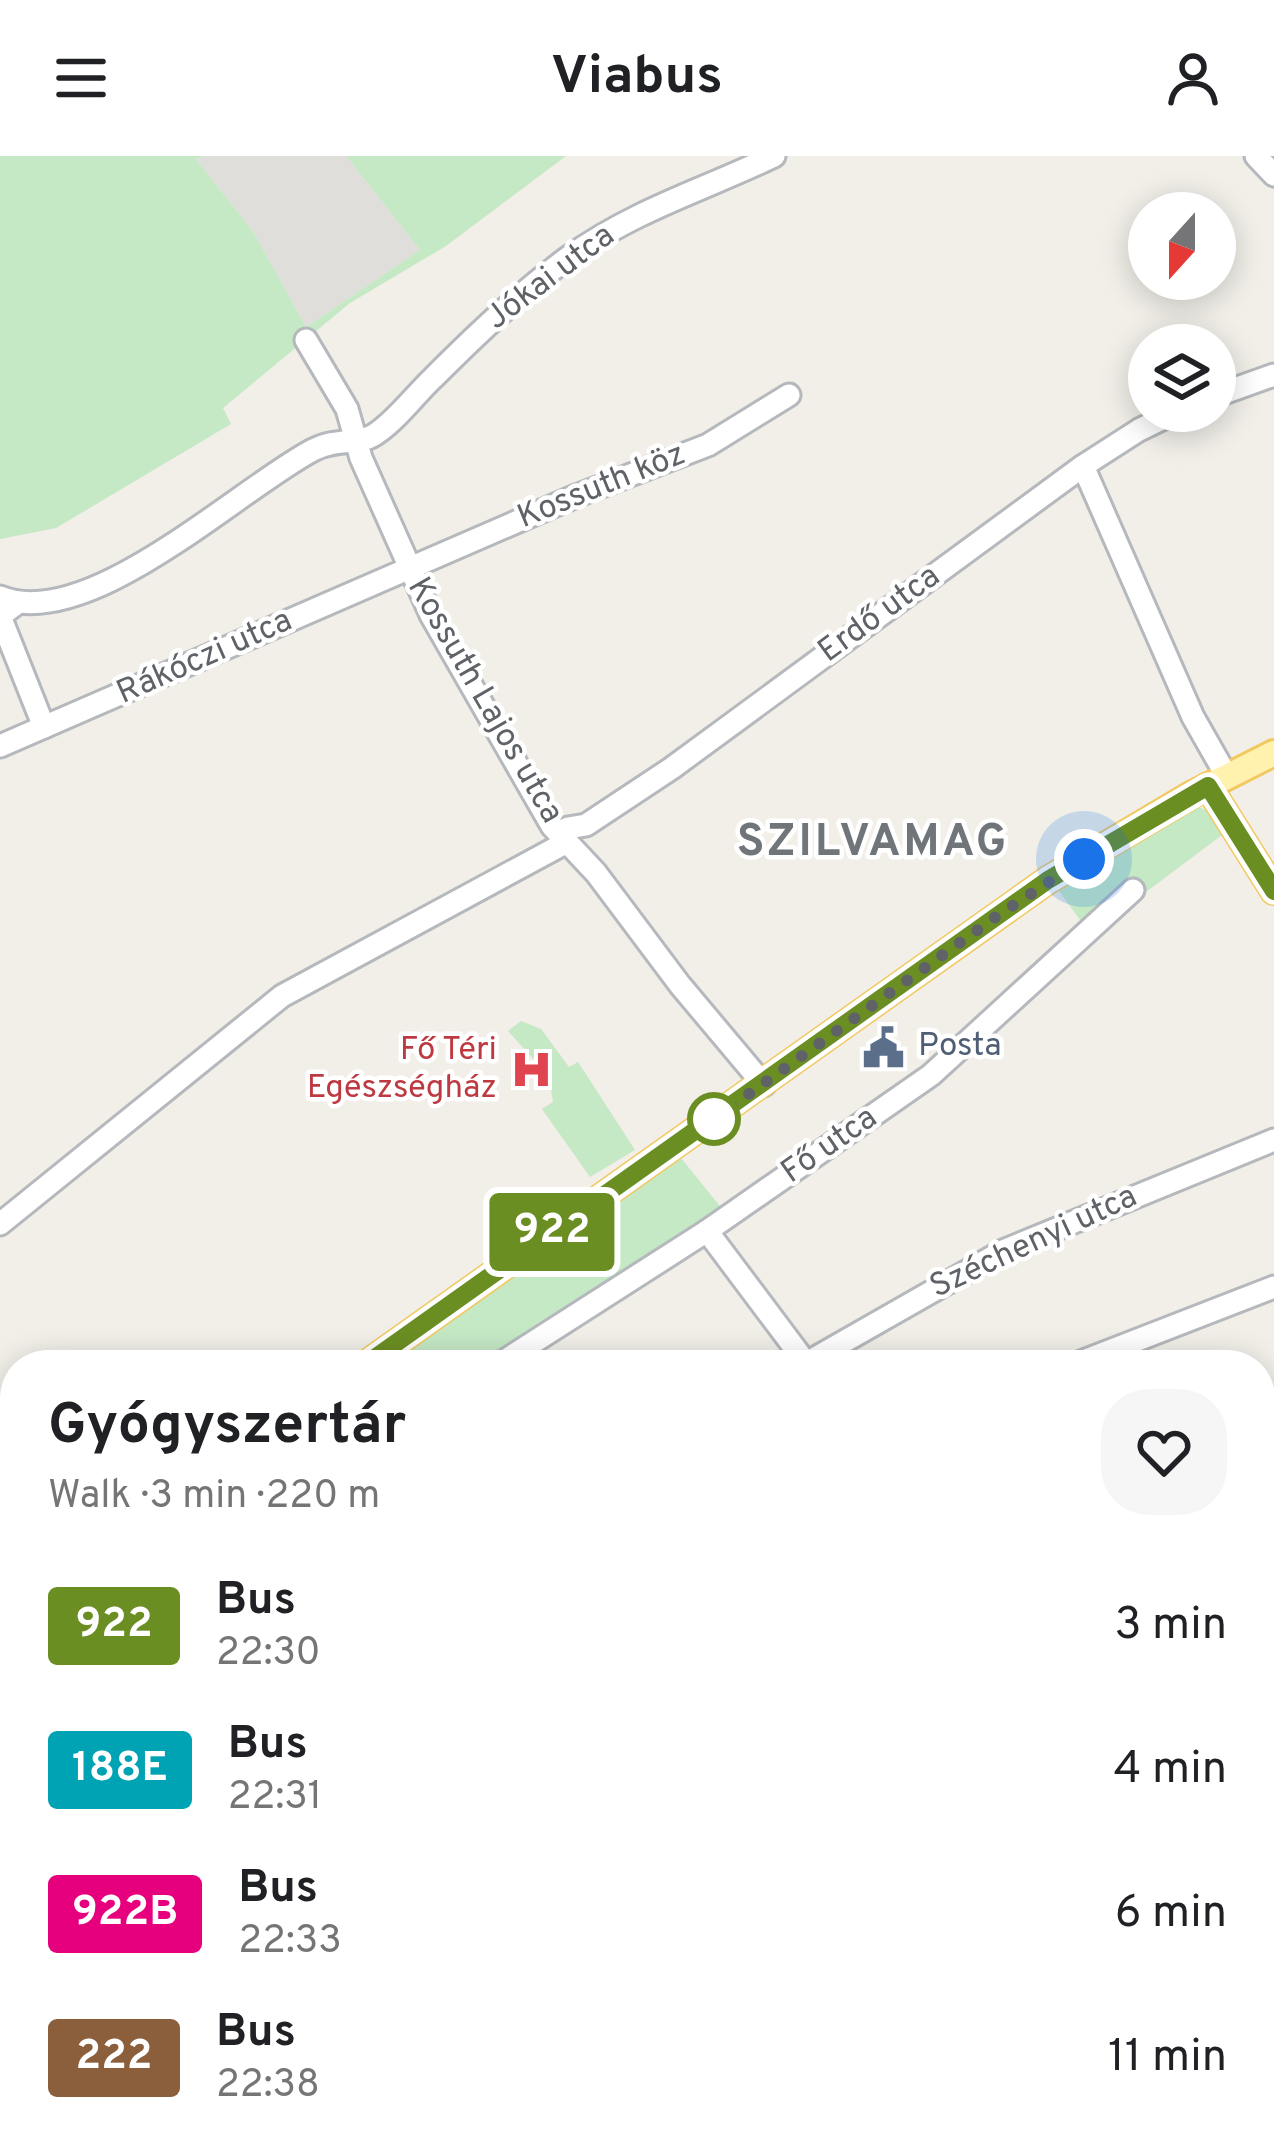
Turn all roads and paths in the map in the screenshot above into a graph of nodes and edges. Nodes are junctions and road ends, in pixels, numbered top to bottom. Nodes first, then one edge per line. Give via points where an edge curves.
1 (773, 156) edge
2 (1256, 156) edge
3 (1274, 175) edge
4 (306, 340) dead end
5 (1274, 375) edge
6 (1236, 389) edge
7 (789, 395) dead end
8 (1136, 432) edge
9 (357, 441) junction
10 (1083, 466) junction
11 (409, 568) junction
12 (8, 601) edge
13 (44, 727) junction
14 (0, 746) edge
15 (1274, 753) edge
16 (1217, 781) junction
17 (567, 842) junction
18 (1133, 890) dead end
19 (1274, 891) edge
20 (764, 1084) junction
21 (1274, 1140) edge
22 (0, 1224) edge
23 (707, 1231) junction
24 (1274, 1287) edge
25 (386, 1350) edge
26 (521, 1350) edge
27 (794, 1350) edge
28 (829, 1350) edge
29 (1112, 1350) edge

1 - 9 street, Jókai utca via 648,208 570,256 493,318 375,435
2 - 3 street
4 - 9 street, Kossuth Lajos utca
5 - 6 street
7 - 11 street, Kossuth köz via 708,445
8 - 10 street, Erdő utca
9 - 11 street, Kossuth Lajos utca
9 - 12 street via 328,442 274,472 150,560 98,586
10 - 16 street
10 - 17 street, Erdő utca via 586,826 583,841
11 - 13 street, Rákóczi utca
11 - 17 street, Kossuth Lajos utca
12 - 13 street via 0,616
13 - 14 street, Rákóczi utca
15 - 16 main road
16 - 19 main road
16 - 20 main road via 1048,880
17 - 20 street, Kossuth Lajos utca
17 - 22 street via 282,996
18 - 23 street, Fő utca via 931,1076
20 - 25 main road
21 - 28 street, Széchenyi utca via 1003,1251
23 - 26 street, Fő utca
23 - 27 street
24 - 29 street

